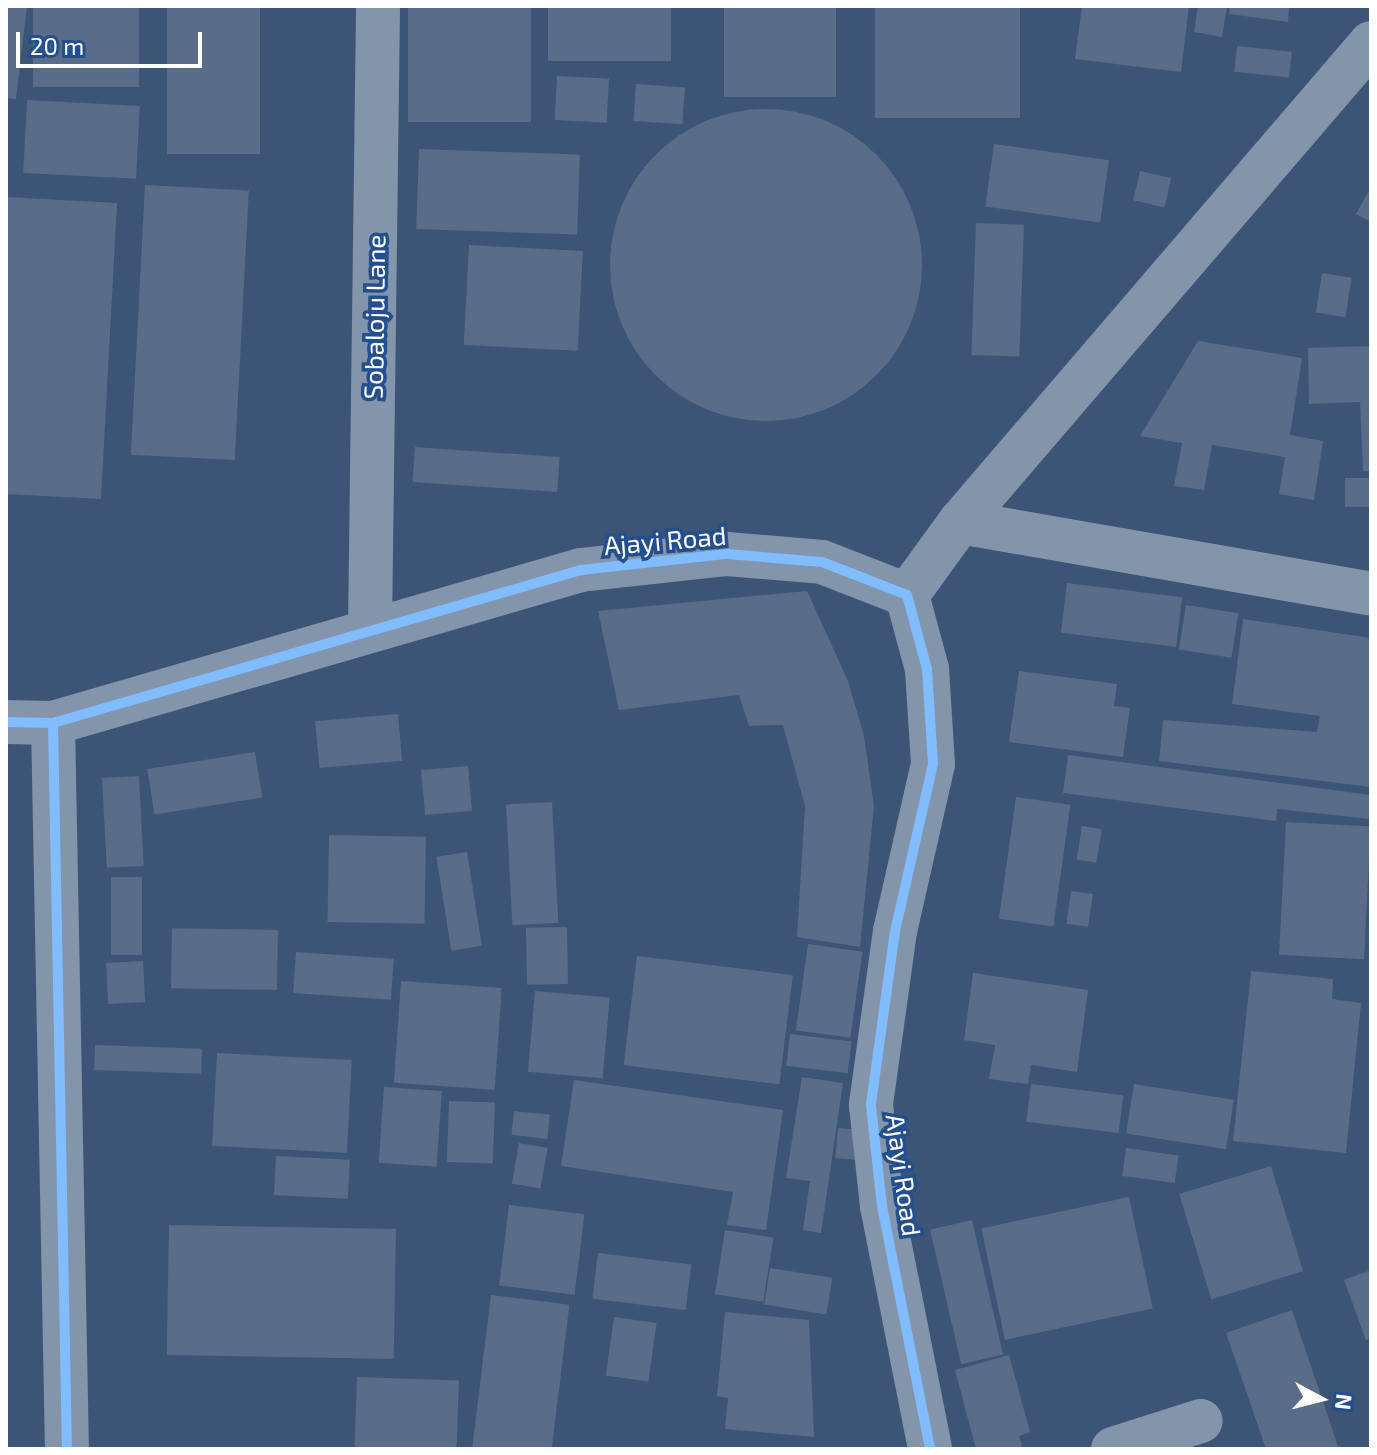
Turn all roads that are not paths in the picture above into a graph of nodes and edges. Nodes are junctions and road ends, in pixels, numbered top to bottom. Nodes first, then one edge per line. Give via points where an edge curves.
1 (378, 6) edge
2 (1371, 43) edge
3 (960, 522) junction
4 (1371, 594) edge
5 (907, 595) junction
6 (370, 629) junction
7 (6, 722) edge
8 (53, 723) junction
9 (1201, 1421) dead end
10 (67, 1449) edge
11 (930, 1449) edge
12 (1113, 1449) edge

1 - 6 street, Sobaloju Lane
2 - 3 street
3 - 4 street
3 - 5 street
5 - 6 street, Ajayi Road via 822,562 727,554 581,570
5 - 11 street, Ajayi Road via 927,669 933,764 895,931 871,1105 882,1206
6 - 8 street, Ajayi Road
7 - 8 street, Ajayi Road
8 - 10 street
9 - 12 street

